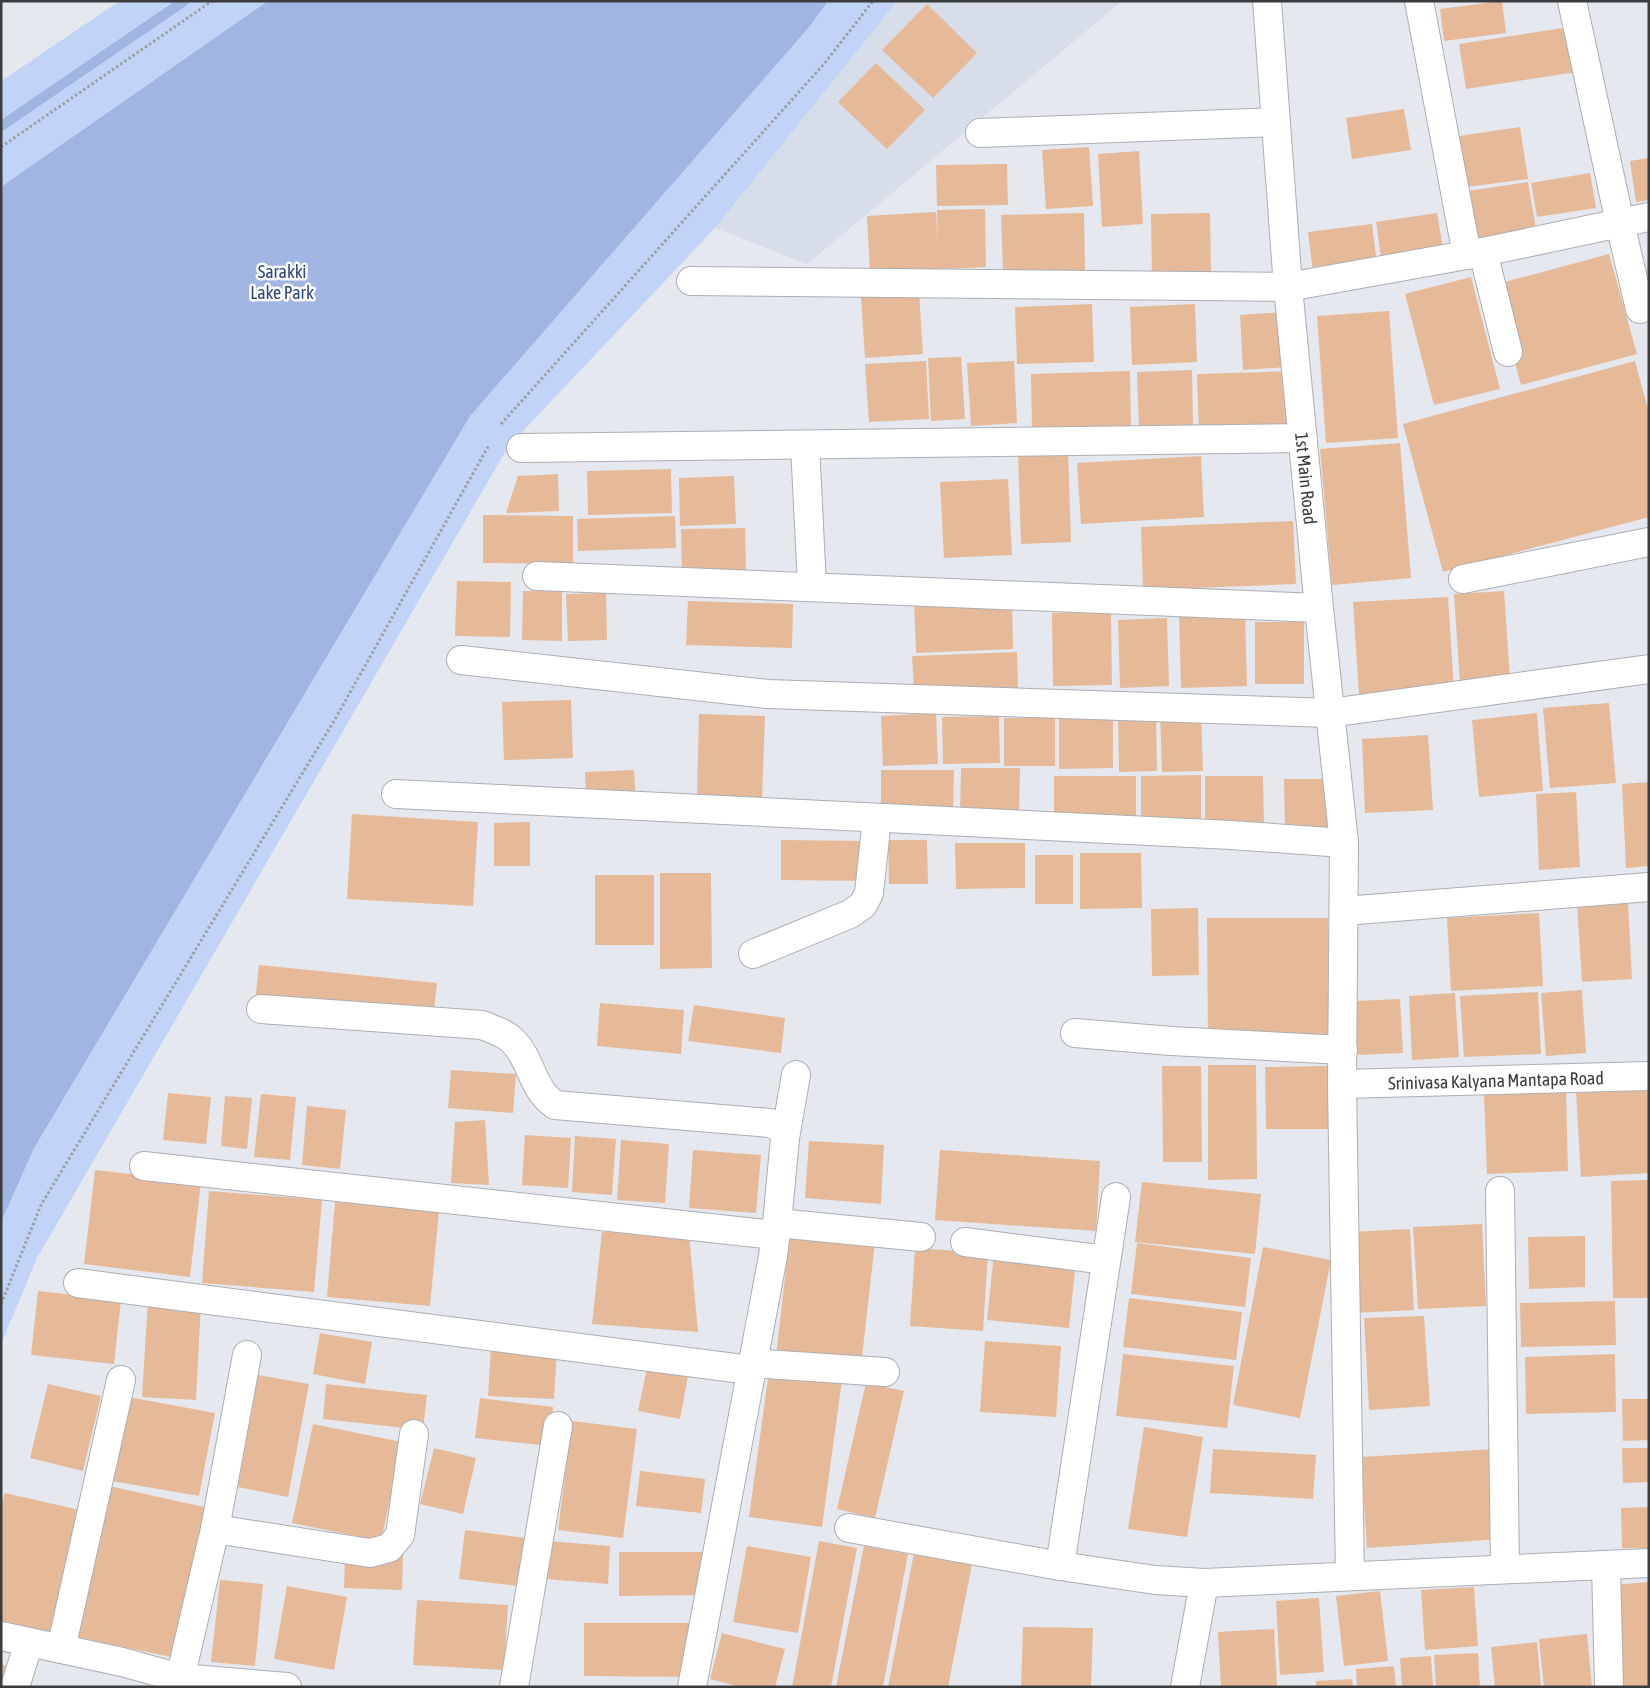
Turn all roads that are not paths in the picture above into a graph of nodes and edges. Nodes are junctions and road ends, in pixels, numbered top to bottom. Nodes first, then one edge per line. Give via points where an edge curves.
1 (1267, 1) edge
2 (1419, 1) edge
3 (1572, 1) edge
4 (1276, 122) junction
5 (980, 133) dead end
6 (1649, 217) edge
7 (1620, 223) junction
8 (1475, 253) junction
9 (691, 281) dead end
10 (1288, 287) junction
11 (1640, 308) dead end
12 (1508, 352) dead end
13 (1303, 438) junction
14 (805, 445) junction
15 (521, 448) dead end
16 (1649, 542) edge
17 (537, 576) dead end
18 (1463, 579) dead end
19 (812, 586) junction
20 (1319, 608) junction
21 (461, 660) dead end
22 (1649, 668) edge
23 (1330, 713) junction
24 (396, 794) dead end
25 (878, 819) junction
26 (1344, 843) junction
27 (1649, 887) edge
28 (1344, 911) junction
29 (752, 954) dead end
30 (261, 1009) dead end
31 (1075, 1033) dead end
32 (1343, 1050) junction
33 (796, 1076) dead end
34 (1649, 1076) edge
35 (1342, 1084) junction
36 (785, 1138) junction
37 (144, 1166) dead end
38 (1500, 1191) dead end
39 (1116, 1197) dead end
40 (776, 1229) junction
41 (921, 1237) dead end
42 (965, 1242) dead end
43 (1106, 1260) junction
44 (78, 1283) dead end
45 (247, 1355) dead end
46 (751, 1366) junction
47 (885, 1372) dead end
48 (121, 1380) dead end
49 (558, 1426) dead end
50 (414, 1434) dead end
51 (849, 1528) dead end
52 (215, 1529) junction
53 (1649, 1562) edge
54 (1606, 1565) junction
55 (1060, 1566) junction
56 (1505, 1569) junction
57 (1350, 1576) junction
58 (1204, 1583) junction
59 (1, 1636) edge
60 (29, 1642) junction
61 (60, 1649) junction
62 (179, 1682) edge
63 (15, 1687) edge
64 (288, 1687) edge
65 (514, 1687) edge
66 (692, 1687) edge
67 (1186, 1687) edge
68 (1609, 1687) edge

1 - 4 street, 1st Main Road
2 - 8 street
3 - 7 street
4 - 5 street
4 - 10 street, 1st Main Road
6 - 7 street
7 - 8 street
7 - 11 street
8 - 10 street
8 - 12 street
9 - 10 street
10 - 13 street, 1st Main Road
13 - 14 street
13 - 20 street, 1st Main Road
14 - 15 street
14 - 19 street
16 - 18 street
17 - 19 street
19 - 20 street
20 - 23 street, 1st Main Road
21 - 23 street via 768,694
22 - 23 street
23 - 26 street, 1st Main Road
24 - 25 street
25 - 26 street
25 - 29 street via 870,892 863,905 850,914
26 - 28 street, 1st Main Road
27 - 28 street
28 - 32 street, 1st Main Road
30 - 36 street via 482,1025 512,1040 541,1093 555,1105 770,1123 782,1128
31 - 32 street
32 - 35 street, 1st Main Road
33 - 36 street
34 - 35 street, Srinivasa Kalyana Mantapa Road
35 - 57 street, 1st Main Road
36 - 40 street
37 - 40 street
38 - 56 street
39 - 43 street
40 - 41 street
40 - 46 street
42 - 43 street
43 - 55 street
44 - 46 street
45 - 52 street
46 - 47 street
46 - 66 street
48 - 61 street
49 - 65 street
50 - 52 street via 400,1535 389,1548 370,1553
51 - 55 street
52 - 62 street
53 - 54 street
54 - 56 street
54 - 68 street
55 - 58 street via 1155,1580
56 - 57 street
57 - 58 street
58 - 67 street
59 - 60 street
60 - 61 street
60 - 63 street
61 - 62 street via 122,1662
62 - 64 street

